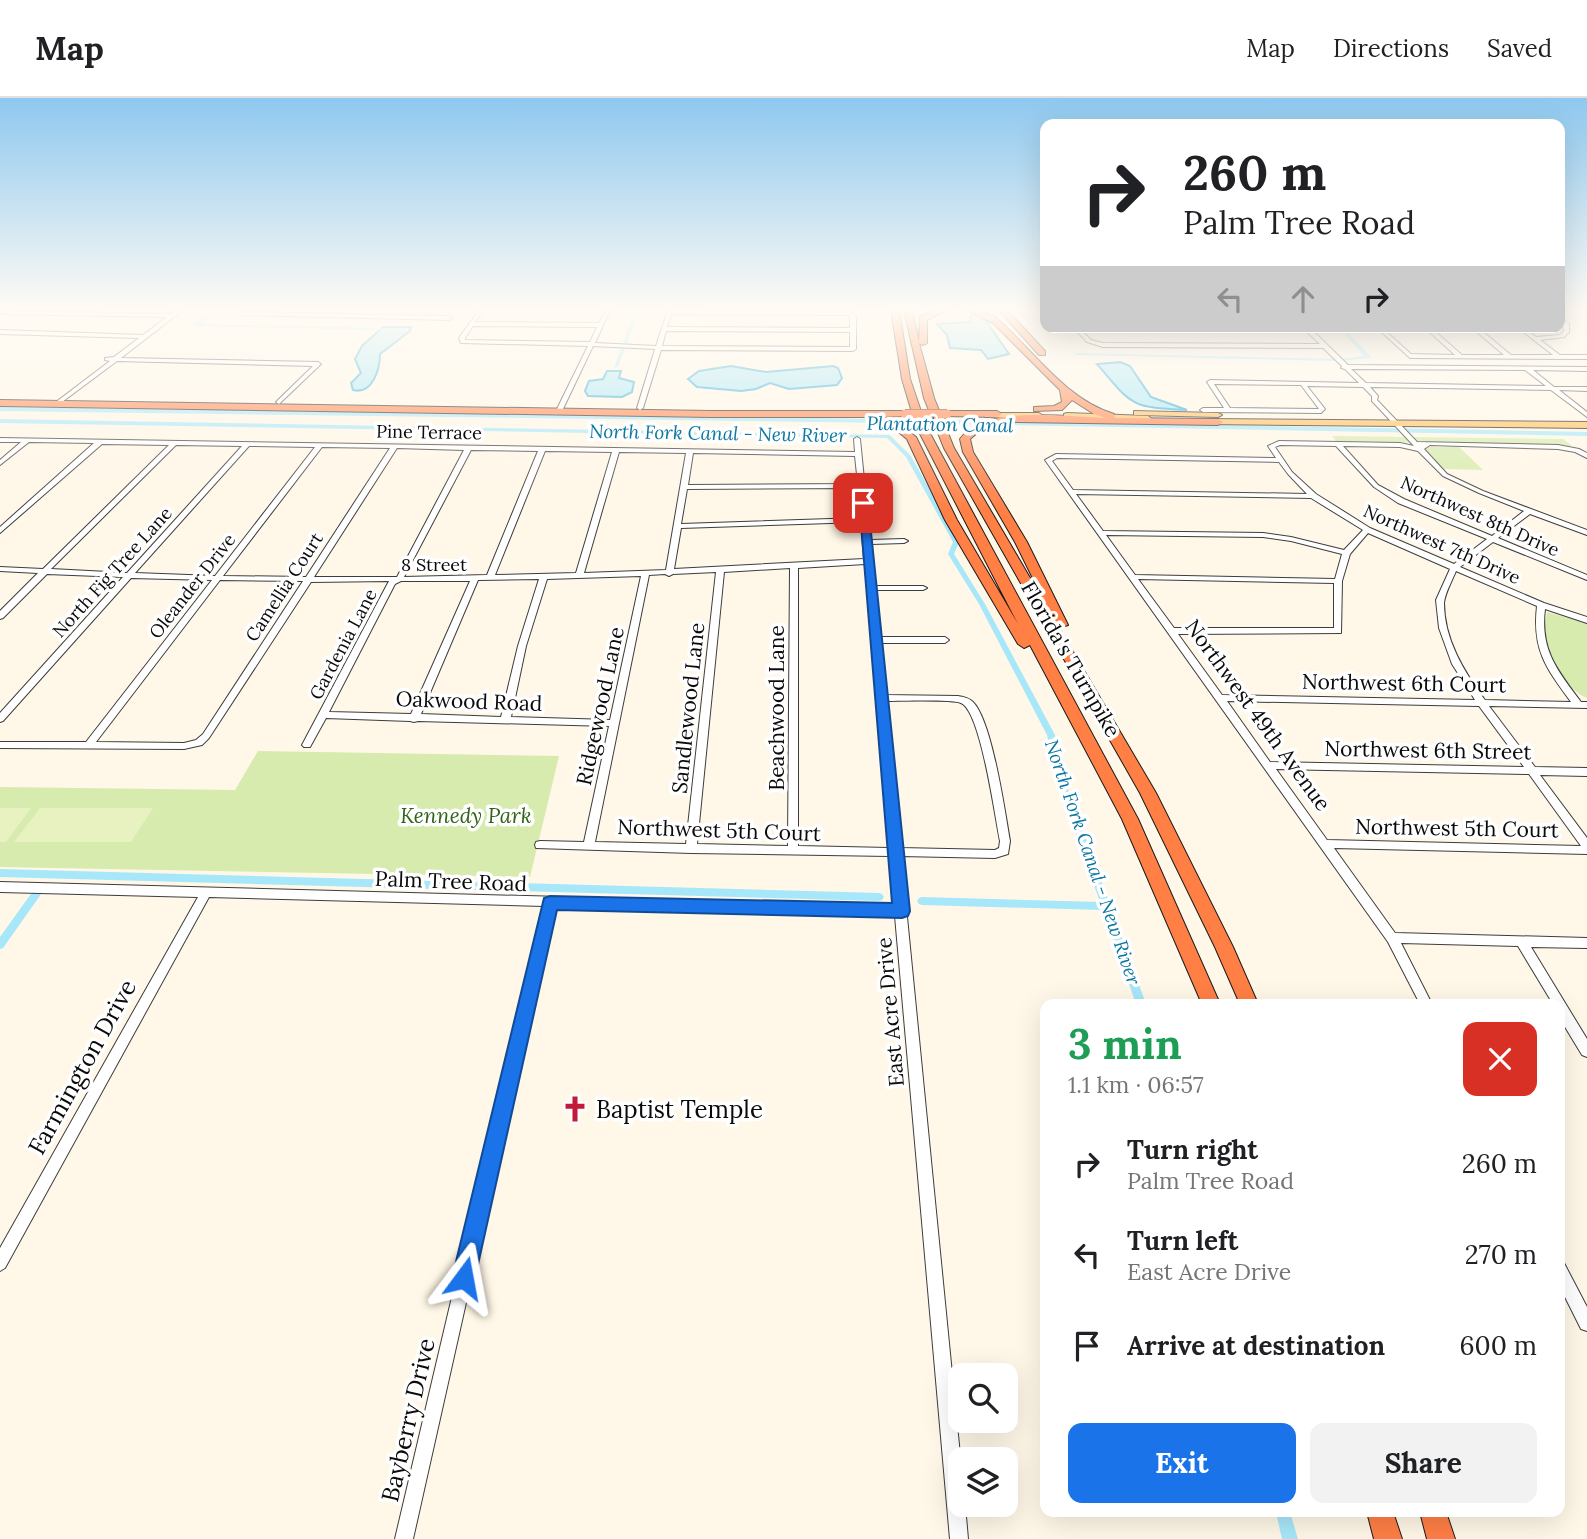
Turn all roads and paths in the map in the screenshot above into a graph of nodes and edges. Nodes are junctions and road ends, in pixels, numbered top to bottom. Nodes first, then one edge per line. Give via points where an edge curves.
1 (85, 377) edge
2 (90, 377) edge
3 (307, 377) edge
4 (575, 377) edge
5 (651, 377) edge
6 (923, 377) edge
7 (928, 377) edge
8 (1052, 377) edge
9 (1066, 377) edge
10 (1348, 377) edge
11 (1356, 377) edge
12 (1537, 377) edge
13 (906, 379) edge
14 (1304, 385) junction
15 (1355, 386) junction
16 (1365, 386) junction
17 (1550, 388) junction
18 (1587, 389) edge
19 (1064, 390) junction
20 (926, 392) junction
21 (1084, 395) junction
22 (1374, 400) junction
23 (0, 401) edge
24 (57, 401) junction
25 (284, 404) junction
26 (427, 405) junction
27 (561, 408) junction
28 (389, 409) junction
29 (1054, 410) junction
30 (1203, 410) dead end
31 (641, 411) junction
32 (946, 411) junction
33 (1094, 411) junction
34 (1229, 411) junction
35 (988, 415) junction
36 (1192, 415) junction
37 (1587, 415) edge
38 (1126, 418) junction
39 (1217, 422) junction
40 (1396, 424) junction
41 (1587, 424) edge
42 (858, 439) dead end
43 (0, 440) edge
44 (1410, 440) junction
45 (27, 441) junction
46 (100, 442) junction
47 (174, 443) junction
48 (247, 444) junction
49 (1338, 444) junction
50 (320, 445) junction
51 (1400, 445) junction
52 (1423, 447) junction
53 (394, 448) junction
54 (468, 449) junction
55 (542, 450) junction
56 (616, 451) junction
57 (690, 452) junction
58 (858, 454) junction
59 (1587, 456) edge
60 (1280, 460) junction
61 (0, 463) edge
62 (862, 485) junction
63 (684, 487) junction
64 (1071, 492) junction
65 (1313, 496) junction
66 (1530, 511) junction
67 (864, 520) junction
68 (677, 526) junction
69 (1367, 530) junction
70 (0, 531) edge
71 (1099, 533) junction
72 (1587, 533) edge
73 (1489, 539) junction
74 (867, 541) junction
75 (904, 541) dead end
76 (1346, 553) junction
77 (868, 561) junction
78 (794, 566) junction
79 (1454, 568) junction
80 (0, 569) edge
81 (44, 571) junction
82 (719, 571) junction
83 (669, 573) junction
84 (645, 574) junction
85 (579, 576) junction
86 (129, 577) junction
87 (543, 578) junction
88 (1133, 578) junction
89 (1587, 578) edge
90 (218, 579) junction
91 (399, 579) junction
92 (489, 579) junction
93 (308, 580) junction
94 (474, 580) junction
95 (1338, 581) junction
96 (872, 588) junction
97 (923, 588) dead end
98 (1541, 605) junction
99 (0, 616) edge
100 (1587, 620) edge
101 (1171, 631) junction
102 (877, 640) junction
103 (945, 640) dead end
104 (1064, 645) junction
105 (882, 698) junction
106 (1221, 698) junction
107 (1481, 702) junction
108 (1583, 704) edge
109 (323, 715) junction
110 (0, 719) edge
111 (414, 719) junction
112 (505, 721) junction
113 (615, 723) junction
114 (0, 745) edge
115 (307, 745) dead end
116 (88, 746) junction
117 (1268, 765) junction
118 (1104, 769) junction
119 (1532, 771) junction
120 (1587, 772) edge
121 (1326, 844) junction
122 (540, 845) dead end
123 (589, 845) junction
124 (1587, 848) edge
125 (691, 849) junction
126 (793, 851) junction
127 (897, 853) junction
128 (0, 887) edge
129 (205, 894) junction
130 (550, 903) junction
131 (902, 911) junction
132 (1392, 938) junction
133 (1521, 941) junction
134 (1587, 943) edge
135 (1209, 999) edge
136 (1247, 999) edge
137 (1423, 999) edge
138 (1555, 999) edge
139 (1565, 1015) edge
140 (1587, 1051) edge
141 (0, 1263) edge
142 (1565, 1280) edge
143 (1587, 1323) edge
144 (1381, 1517) edge
145 (1434, 1517) edge
146 (404, 1539) edge
147 (959, 1539) edge
148 (1388, 1539) edge
149 (1441, 1539) edge

1 - 24 street
2 - 24 street
3 - 25 street
4 - 27 street
5 - 31 street
6 - 20 highway, Florida's Turnpike
7 - 20 highway
8 - 19 highway
9 - 21 highway
10 - 15 street
11 - 16 street
12 - 17 street
13 - 118 highway, Florida's Turnpike via 920,421
14 - 15 street
14 - 34 street via 1321,411
14 - 34 street via 1210,382
15 - 16 street
15 - 22 street
16 - 17 street
16 - 22 street
17 - 18 street
17 - 37 street
19 - 29 highway via 1069,400
19 - 33 highway
20 - 104 highway, Florida's Turnpike via 969,485
21 - 33 highway
21 - 36 highway via 1113,408
22 - 40 street
23 - 24 highway
24 - 25 highway
24 - 25 highway
25 - 26 highway
25 - 28 highway
26 - 27 highway
26 - 28 highway
27 - 28 highway
27 - 31 highway
29 - 32 highway
29 - 33 main road
30 - 34 street
31 - 32 highway, bridge
31 - 118 highway via 720,417 872,418 904,429 1084,752
32 - 35 highway
33 - 35 highway
33 - 36 main road
33 - 38 highway
35 - 38 main road
36 - 40 main road
38 - 39 main road
39 - 40 main road
39 - 104 highway via 1012,419 982,424 969,432 965,439 968,452 1045,589 1062,624
40 - 41 main road
40 - 44 street
42 - 58 street, East Acre Drive
43 - 45 street, Pine Terrace
44 - 51 street
44 - 52 street
45 - 46 street, Pine Terrace
45 - 61 street
46 - 47 street, Pine Terrace
46 - 70 street
47 - 48 street, Pine Terrace
47 - 81 street
48 - 50 street, Pine Terrace
48 - 86 street, North Fig Tree Lane
49 - 51 street
49 - 60 street, Northwest 7th Drive via 1274,444
49 - 73 street, Northwest 8th Drive via 1376,485 1401,501
50 - 53 street, Pine Terrace
50 - 90 street, Oleander Drive
51 - 52 street
52 - 59 street via 1558,447
52 - 66 street via 1445,475
53 - 54 street, Pine Terrace
53 - 93 street, Camellia Court
54 - 55 street, Pine Terrace
54 - 91 street, Gardenia Lane
55 - 56 street, Pine Terrace
55 - 92 street
56 - 57 street, Pine Terrace
56 - 85 street
57 - 58 street, Pine Terrace
57 - 63 street
58 - 62 street, East Acre Drive
60 - 64 street, Northwest 49th Avenue via 1050,458
60 - 65 street, Northwest 7th Drive
62 - 63 street
62 - 67 street, East Acre Drive
63 - 68 street
64 - 65 street
64 - 71 street, Northwest 49th Avenue
65 - 69 street, Northwest 7th Drive
66 - 72 street
66 - 73 street
67 - 68 street
67 - 74 street, East Acre Drive
68 - 83 street
69 - 76 street
69 - 79 street, Northwest 7th Drive
71 - 76 street via 1263,535
71 - 88 street, Northwest 49th Avenue
73 - 79 street
73 - 89 street, Northwest 8th Drive
74 - 75 street
74 - 77 street, East Acre Drive
76 - 95 street
77 - 78 street, 8 Street
77 - 96 street, East Acre Drive
78 - 82 street, 8 Street
78 - 126 street, Beachwood Lane
79 - 98 street, Northwest 7th Drive
79 - 107 street via 1440,600 1443,628 1456,664
80 - 81 street, 8 Street
81 - 86 street, 8 Street
81 - 99 street
82 - 83 street, 8 Street
82 - 125 street, Sandlewood Lane
83 - 84 street, 8 Street
84 - 85 street, 8 Street
84 - 113 street, Ridgewood Lane
85 - 87 street, 8 Street
86 - 90 street, 8 Street
86 - 110 street, North Fig Tree Lane
87 - 92 street, 8 Street
87 - 112 street
88 - 95 street
88 - 101 street, Northwest 49th Avenue
90 - 93 street, 8 Street
90 - 116 street, Oleander Drive
91 - 93 street, 8 Street
91 - 94 street, 8 Street
91 - 109 street, Gardenia Lane
92 - 94 street, 8 Street
93 - 116 street, Camellia Court via 199,743
94 - 111 street
95 - 101 street via 1338,631
96 - 97 street
96 - 102 street, East Acre Drive
98 - 100 street, Northwest 7th Drive
98 - 108 street via 1538,639 1546,659
101 - 106 street, Northwest 49th Avenue
102 - 103 street
102 - 105 street, East Acre Drive
104 - 136 highway, Florida's Turnpike via 1147,793
105 - 127 street, East Acre Drive
105 - 127 street, Northwest 5th Court via 966,701 974,709 1005,841 1004,851 995,854
106 - 107 street, Northwest 6th Court
106 - 117 street, Northwest 49th Avenue
107 - 108 street, Northwest 6th Court
107 - 119 street
109 - 111 street, Oakwood Road
109 - 115 street, Gardenia Lane
111 - 112 street, Oakwood Road
112 - 113 street, Oakwood Road
113 - 123 street, Ridgewood Lane
114 - 116 street
117 - 119 street, Northwest 6th Street
117 - 121 street, Northwest 49th Avenue
118 - 135 highway, Florida's Turnpike
119 - 120 street, Northwest 6th Street
119 - 124 street
121 - 124 street, Northwest 5th Court
121 - 132 street, Northwest 49th Avenue
122 - 123 street, Northwest 5th Court
123 - 125 street, Northwest 5th Court
125 - 126 street, Northwest 5th Court
126 - 127 street, Northwest 5th Court
127 - 131 street, East Acre Drive
128 - 129 street, Palm Tree Road
129 - 130 street, Palm Tree Road
129 - 141 street, Farmington Drive
130 - 131 street, Palm Tree Road
130 - 146 street, Bayberry Drive
131 - 147 street, East Acre Drive
132 - 133 street
132 - 137 street, Northwest 49th Avenue
133 - 134 street
133 - 138 street
139 - 140 street
142 - 143 street
144 - 148 highway
145 - 149 highway

